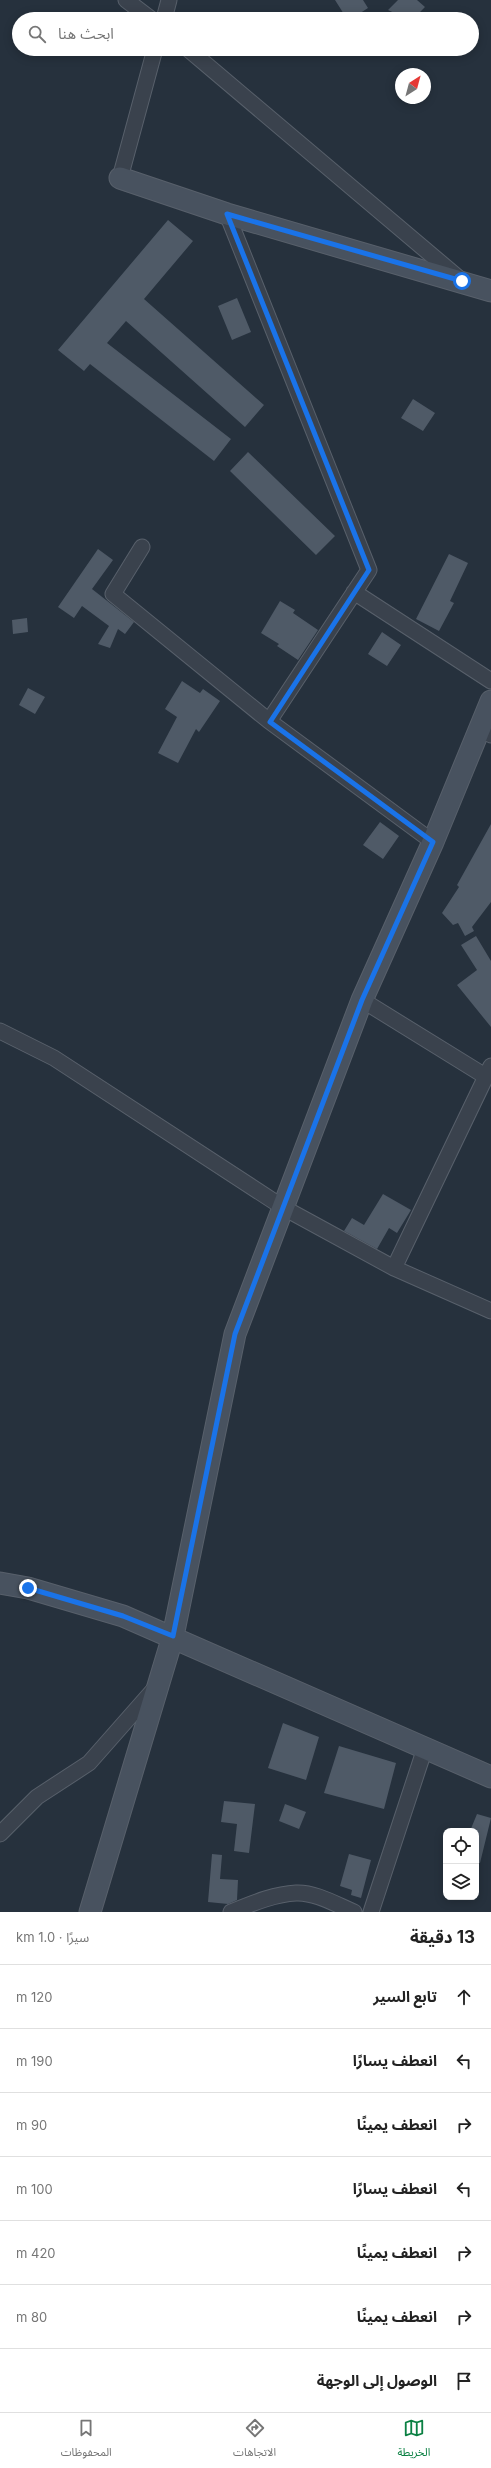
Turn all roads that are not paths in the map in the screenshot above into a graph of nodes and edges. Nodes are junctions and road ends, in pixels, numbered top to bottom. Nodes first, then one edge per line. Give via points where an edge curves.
1 (126, 0) edge
2 (169, 0) edge
3 (142, 12) edge
4 (166, 12) edge
5 (153, 56) edge
6 (196, 56) edge
7 (120, 178) joint
8 (227, 214) junction
9 (462, 281) junction
10 (491, 291) edge
11 (142, 547) dead end
12 (354, 592) junction
13 (491, 680) edge
14 (491, 701) edge
15 (270, 722) junction
16 (485, 732) edge
17 (433, 842) junction
18 (362, 1000) junction
19 (0, 1031) edge
20 (488, 1071) edge
21 (284, 1208) junction
22 (394, 1268) junction
23 (491, 1311) edge
24 (0, 1583) edge
25 (173, 1636) junction
26 (158, 1685) junction
27 (425, 1748) junction
28 (491, 1777) edge
29 (0, 1834) edge
30 (90, 1912) edge
31 (231, 1912) edge
32 (354, 1912) edge
33 (371, 1912) edge

1 - 3 street
2 - 4 street
5 - 7 street
6 - 9 street
7 - 8 street
8 - 9 street
8 - 12 street via 369,570
9 - 10 street
11 - 15 street via 112,594
12 - 13 street
12 - 15 street
14 - 16 street
15 - 17 street
16 - 17 street
17 - 18 street
18 - 20 street
18 - 21 street
19 - 21 street via 54,1058
20 - 22 street
21 - 22 street
21 - 25 street via 235,1334
22 - 23 street
24 - 25 street via 28,1588 123,1616
25 - 26 street
25 - 27 street
26 - 29 street via 90,1763 37,1797
26 - 30 street
27 - 28 street
27 - 33 street
31 - 32 street via 266,1899 296,1893 308,1894

